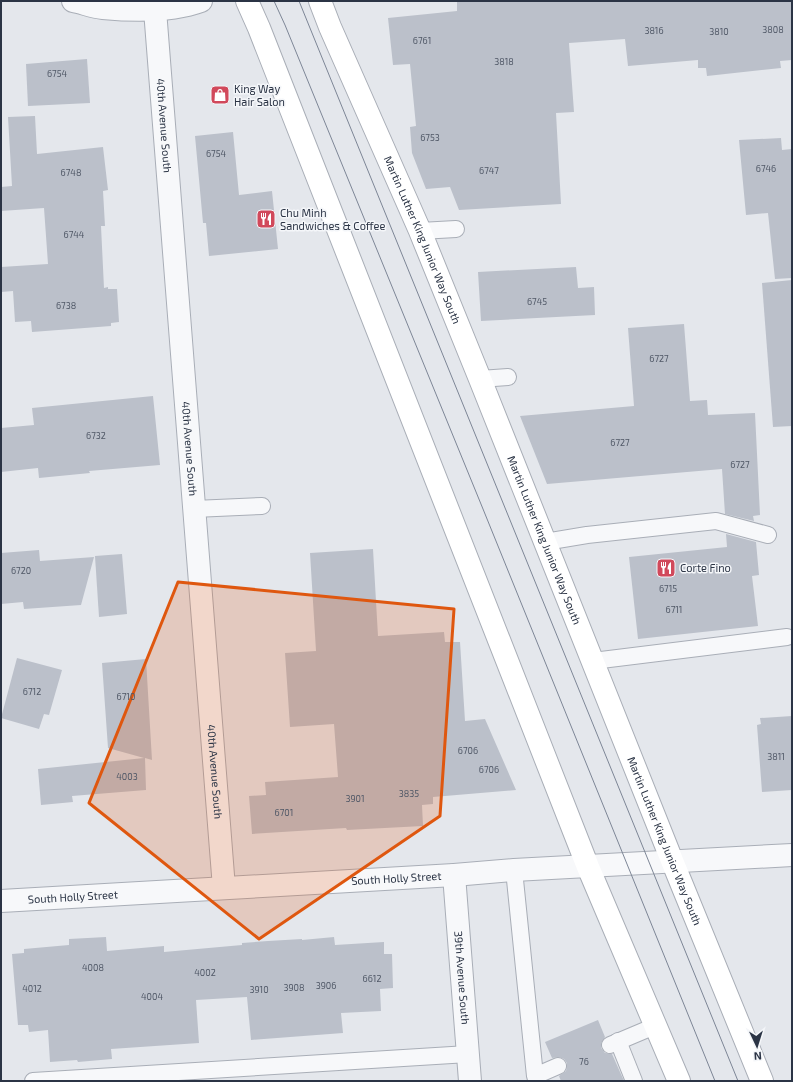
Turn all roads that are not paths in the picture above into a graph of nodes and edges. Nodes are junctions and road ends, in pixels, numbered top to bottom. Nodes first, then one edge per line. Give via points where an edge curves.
1 (73, 1) edge
2 (201, 1) edge
3 (247, 1) edge
4 (320, 1) edge
5 (155, 10) junction
6 (456, 229) dead end
7 (420, 231) junction
8 (508, 377) dead end
9 (480, 379) junction
10 (262, 506) dead end
11 (194, 509) junction
12 (768, 535) dead end
13 (545, 542) junction
14 (787, 637) dead end
15 (593, 662) junction
16 (792, 856) edge
17 (673, 863) junction
18 (588, 866) junction
19 (514, 870) junction
20 (454, 875) junction
21 (224, 888) junction
22 (1, 901) edge
23 (655, 1026) junction
24 (468, 1054) junction
25 (558, 1066) dead end
26 (535, 1078) edge
27 (33, 1081) edge
28 (470, 1081) edge
29 (634, 1081) edge
30 (679, 1081) edge
31 (762, 1081) edge

1 - 5 street via 102,8
2 - 5 street
3 - 18 main road
4 - 7 main road, Martin Luther King Junior Way South
5 - 11 street, 40th Avenue South
6 - 7 lane
7 - 9 main road, Martin Luther King Junior Way South
8 - 9 lane
9 - 13 main road, Martin Luther King Junior Way South
10 - 11 lane
11 - 21 street, 40th Avenue South
12 - 13 lane via 716,521
13 - 15 main road, Martin Luther King Junior Way South
14 - 15 lane
15 - 17 main road, Martin Luther King Junior Way South
16 - 17 street, South Holly Street
17 - 18 street, South Holly Street
17 - 31 main road, Martin Luther King Junior Way South
18 - 19 street, South Holly Street
18 - 23 main road
19 - 20 street, South Holly Street
19 - 26 lane
20 - 21 street, South Holly Street
20 - 24 street, 39th Avenue South
21 - 22 street, South Holly Street
23 - 29 lane via 614,1043
23 - 30 main road
24 - 27 lane
24 - 28 street, 39th Avenue South
25 - 26 lane

